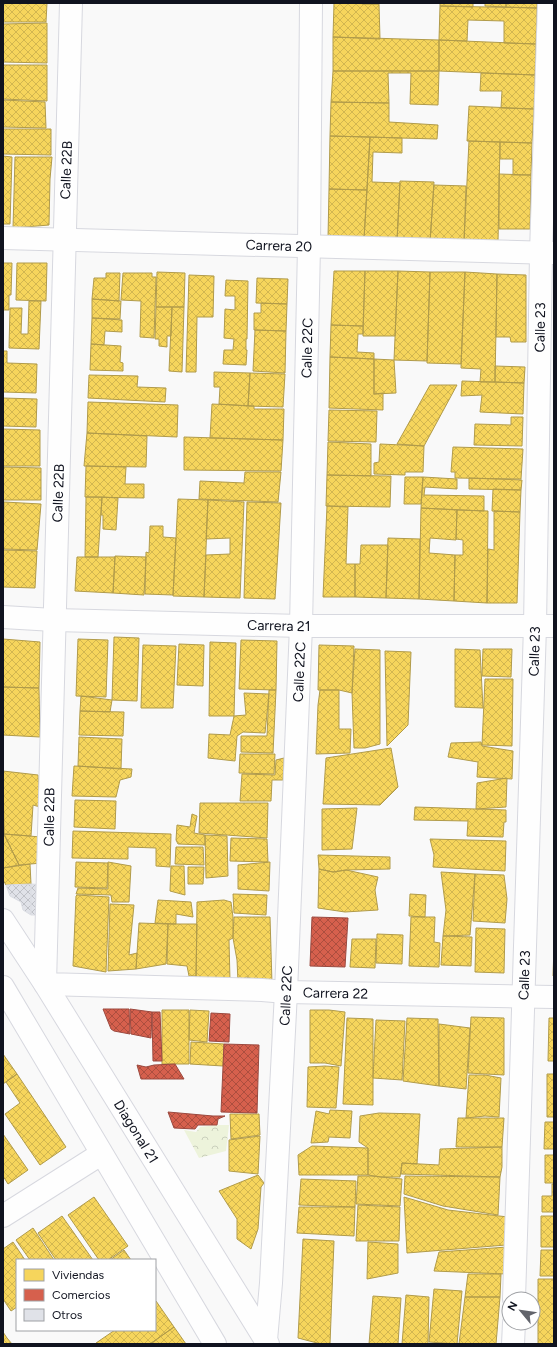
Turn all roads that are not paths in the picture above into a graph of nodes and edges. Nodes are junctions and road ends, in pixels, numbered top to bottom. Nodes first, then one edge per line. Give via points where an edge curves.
1 (71, 3) edge
2 (311, 3) edge
3 (549, 3) edge
4 (3, 238) edge
5 (65, 240) junction
6 (309, 246) junction
7 (547, 253) edge
8 (3, 617) edge
9 (54, 620) junction
10 (301, 626) junction
11 (544, 626) edge
12 (3, 920) edge
13 (45, 984) junction
14 (3, 987) edge
15 (286, 992) junction
16 (524, 996) junction
17 (554, 997) edge
18 (101, 1154) junction
19 (3, 1216) edge
20 (514, 1291) edge
21 (514, 1331) edge
22 (267, 1342) edge
23 (215, 1344) edge
24 (513, 1344) edge

1 - 5 main road, Calle 22B
2 - 6 main road, Calle 22C
3 - 7 main road, Calle 23
4 - 5 main road, Carrera 20
5 - 6 main road, Carrera 20
5 - 9 main road, Calle 22B
6 - 7 main road, Carrera 20
6 - 10 main road, Calle 22C
7 - 11 main road, Calle 23
8 - 9 main road, Carrera 21
9 - 10 main road, Carrera 21
9 - 13 main road, Calle 22B
10 - 11 main road, Carrera 21
10 - 15 main road, Calle 22C
11 - 16 main road, Calle 23
12 - 13 main road, Diagonal 21
13 - 15 main road, Carrera 22
13 - 22 main road, Diagonal 21
14 - 18 main road
15 - 16 main road, Carrera 22
15 - 22 main road, Calle 22C
16 - 17 main road, Carrera 22
16 - 20 main road, Calle 23
18 - 19 main road
18 - 23 main road
21 - 24 main road

